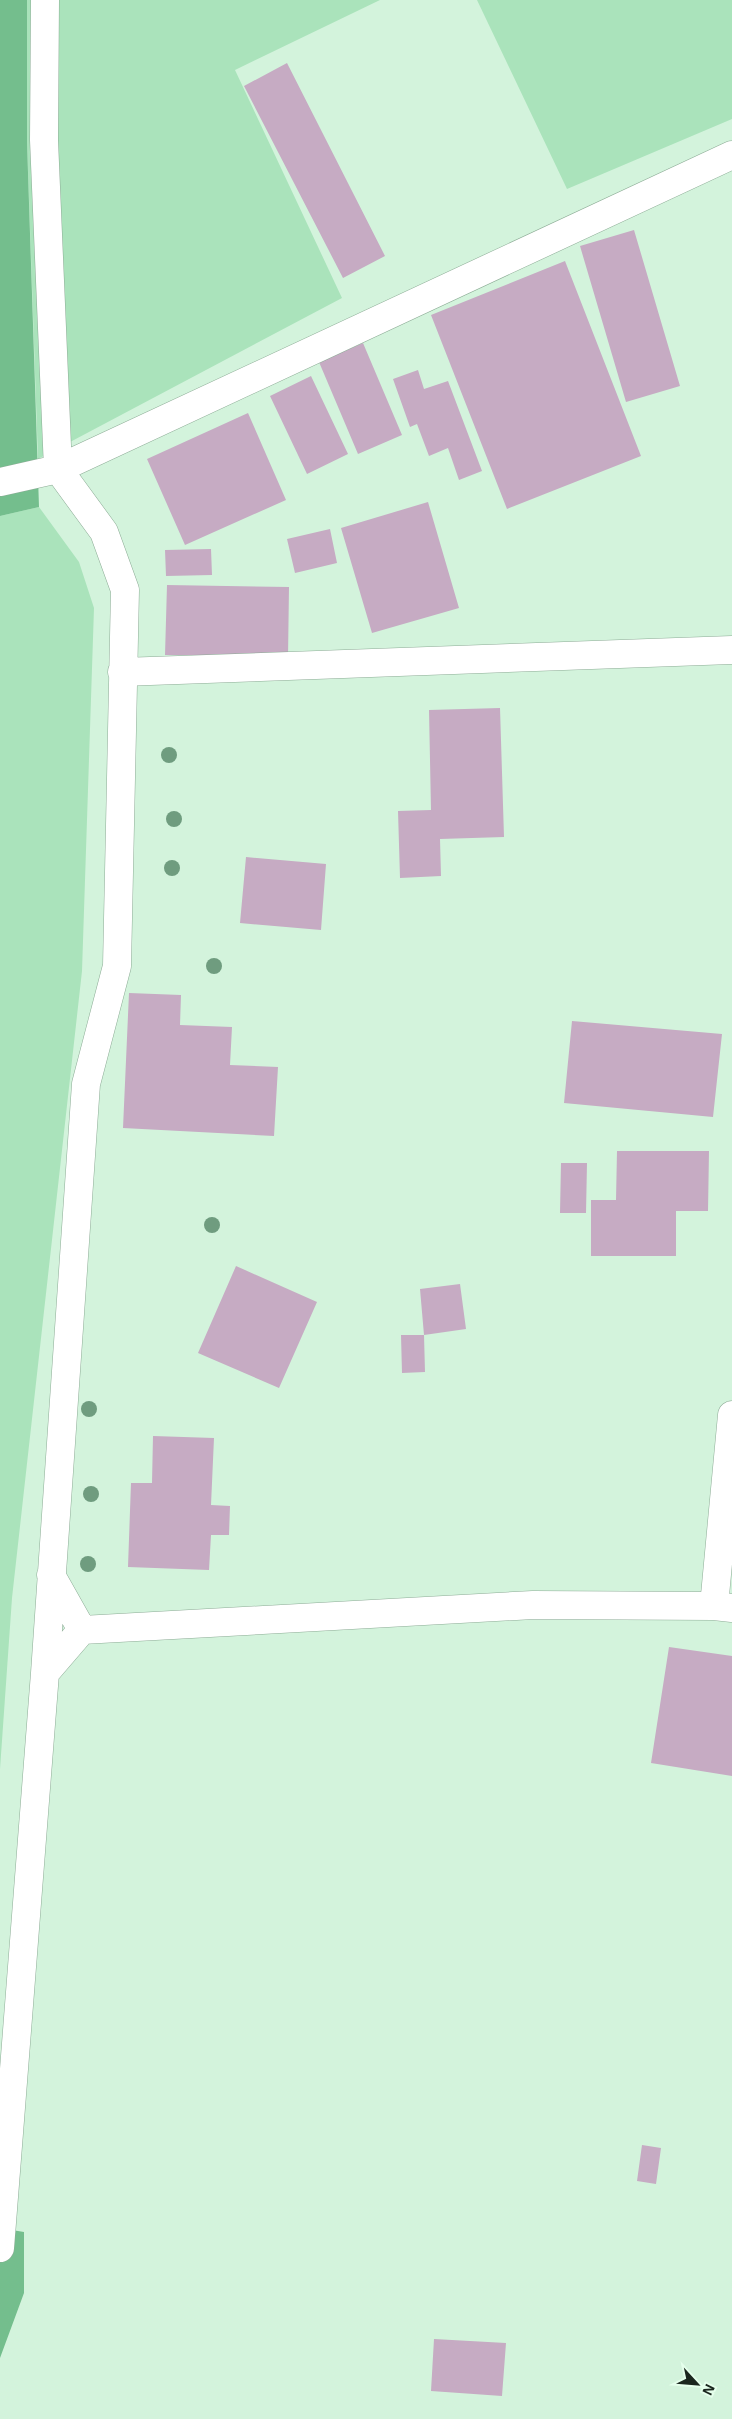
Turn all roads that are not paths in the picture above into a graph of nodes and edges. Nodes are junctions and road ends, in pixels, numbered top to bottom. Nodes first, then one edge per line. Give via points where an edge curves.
1 (45, 0) edge
2 (732, 154) edge
3 (58, 470) junction
4 (0, 482) edge
5 (732, 650) edge
6 (122, 672) junction
7 (732, 1415) edge
8 (50, 1575) junction
9 (723, 1607) edge
10 (82, 1630) junction
11 (45, 1673) junction
12 (0, 2248) edge

1 - 3 street via 44,140
2 - 3 street
3 - 4 street
3 - 6 street via 104,532 125,590
5 - 6 street
6 - 8 street via 117,966 86,1084
7 - 9 street
8 - 10 street
8 - 11 street
9 - 10 street via 533,1605
10 - 11 street
11 - 12 street

